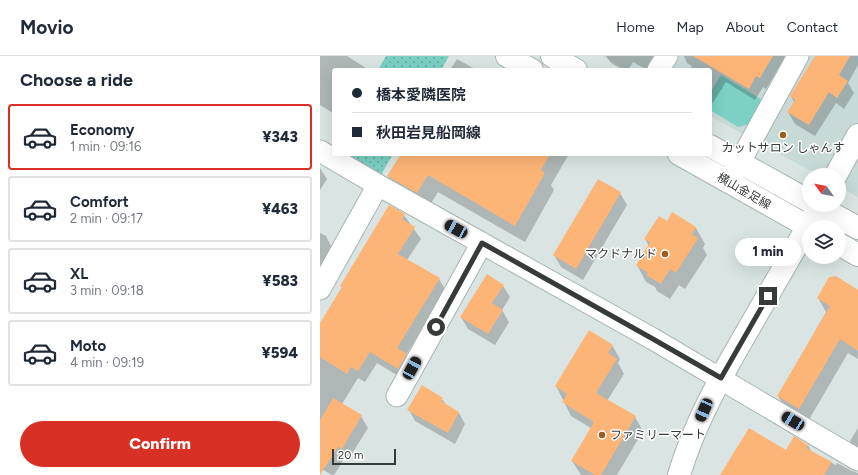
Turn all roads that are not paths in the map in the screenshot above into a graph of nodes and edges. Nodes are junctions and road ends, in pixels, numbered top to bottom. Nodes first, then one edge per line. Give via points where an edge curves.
1 (507, 56) edge
2 (552, 56) edge
3 (666, 56) edge
4 (798, 56) edge
5 (528, 68) edge
6 (573, 68) edge
7 (659, 68) edge
8 (858, 135) edge
9 (712, 147) edge
10 (320, 150) edge
11 (683, 156) edge
12 (739, 163) junction
13 (840, 168) edge
14 (729, 182) junction
15 (378, 185) junction
16 (802, 197) edge
17 (830, 212) edge
18 (802, 224) edge
19 (858, 228) edge
20 (802, 237) edge
21 (482, 243) junction
22 (846, 248) edge
23 (858, 255) edge
24 (320, 289) edge
25 (721, 378) junction
26 (397, 396) dead end
27 (858, 460) edge
28 (679, 475) edge

1 - 5 main road
2 - 6 main road
3 - 7 street
4 - 12 street
8 - 13 main road
9 - 12 main road, 横山金足線
10 - 15 street
11 - 14 main road, 横山金足線
12 - 14 street
12 - 16 main road, 横山金足線
14 - 18 main road, 横山金足線
15 - 21 street
15 - 24 street
17 - 19 main road, 横山金足線
20 - 25 main road
21 - 25 street
21 - 26 street
22 - 23 main road
25 - 27 street
25 - 28 main road via 693,433

